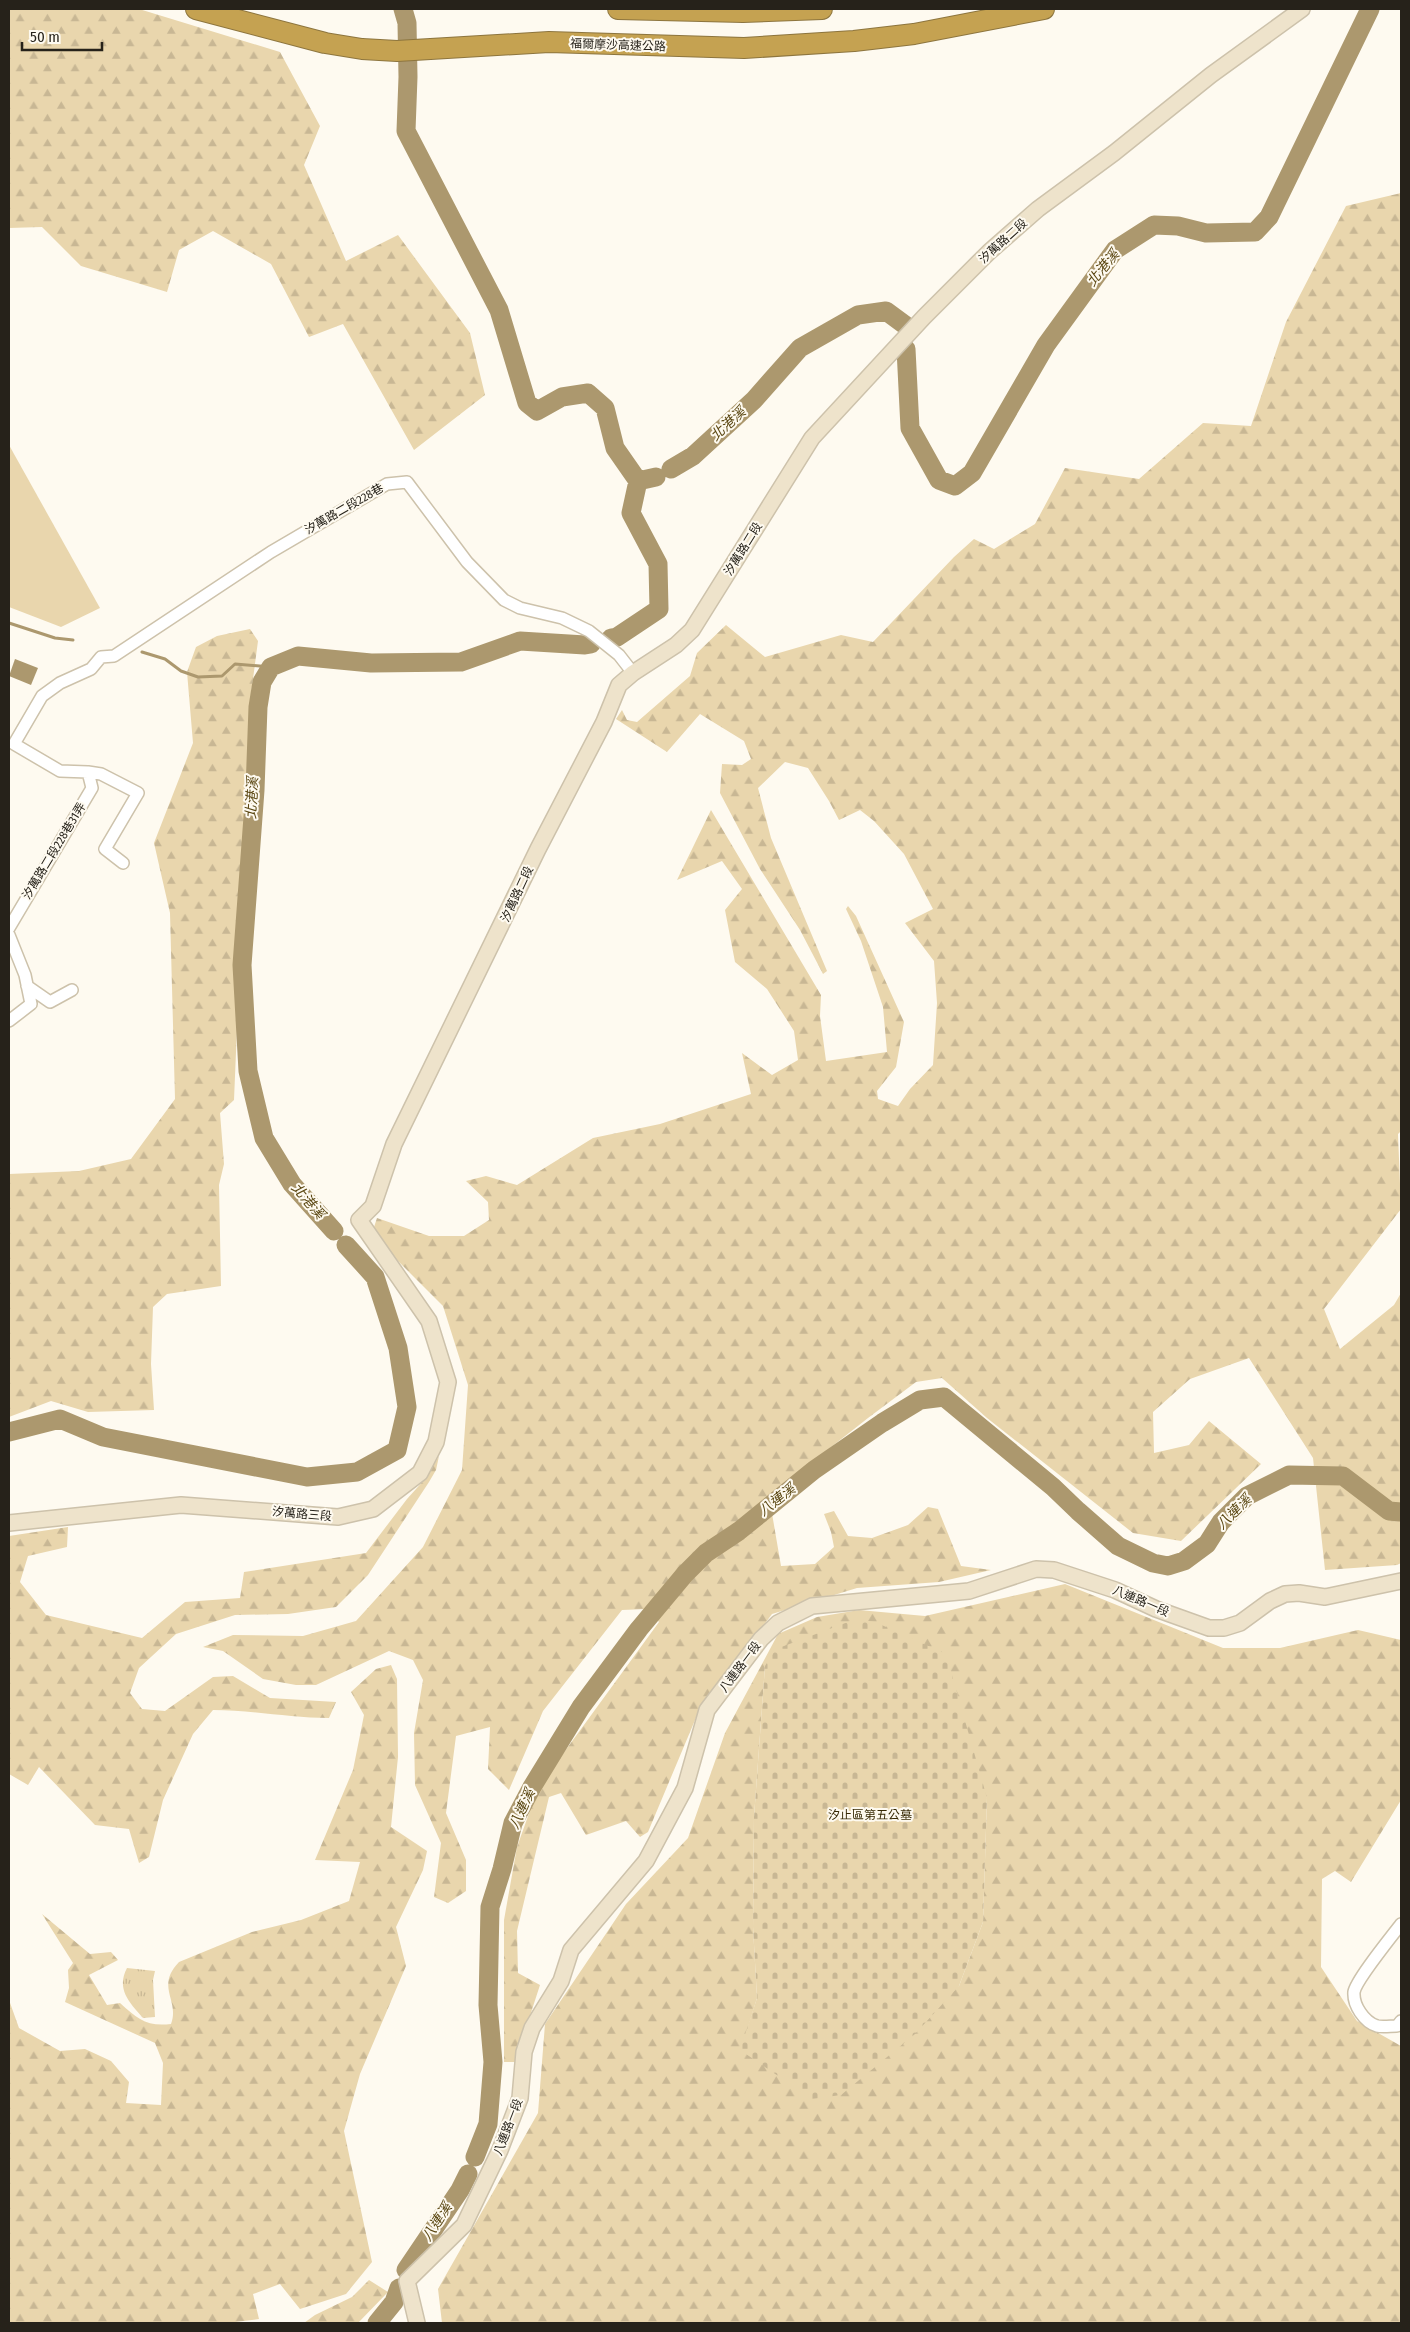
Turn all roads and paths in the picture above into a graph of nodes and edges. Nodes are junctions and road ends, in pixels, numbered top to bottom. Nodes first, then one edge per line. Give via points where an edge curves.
1 (196, 9) edge
2 (618, 9) edge
3 (822, 9) edge
4 (1044, 9) edge
5 (1302, 9) edge
6 (633, 673) junction
7 (11, 748) edge
8 (88, 772) junction
9 (123, 863) dead end
10 (9, 928) edge
11 (9, 935) edge
12 (27, 986) junction
13 (72, 990) dead end
14 (9, 1021) edge
15 (360, 1220) joint
16 (9, 1523) edge
17 (1401, 1581) edge
18 (1401, 1924) edge
19 (1401, 2021) edge
20 (417, 2323) edge

1 - 4 highway, 福爾摩沙高速公路 via 325,43 397,50 549,42 744,48 845,42 914,34
2 - 3 highway via 743,12
5 - 6 street, 汐萬路二段 via 1210,75 1114,153 1038,208 989,252 812,438 692,630 676,645
6 - 7 street, 汐萬路二段228巷 via 619,656 589,631 562,618 520,608 504,600 467,562 407,482 387,484 271,552 114,656 101,658 91,669 60,683 42,696
6 - 15 street, 汐萬路二段 via 619,685 604,722 538,849 394,1144 373,1206
7 - 8 street via 60,771
8 - 9 street via 101,774 138,793 105,849
8 - 10 street, 汐萬路二段228巷31弄 via 92,788
11 - 12 street via 26,974
12 - 13 street via 50,1002
12 - 14 street via 31,1004
15 - 16 street, 汐萬路三段 via 430,1321 448,1382 436,1442 420,1473 373,1509 338,1517 181,1505
17 - 20 street, 八連路一段 via 1325,1597 1285,1594 1240,1623 1209,1628 1115,1590 1054,1570 1036,1569 969,1591 812,1606 778,1624 761,1639 707,1710 685,1788 646,1861 571,1950 561,1981 532,2028 524,2052 520,2098 500,2150 464,2225 408,2281
18 - 19 street via 1354,1992 1358,2009 1368,2021 1377,2026 1396,2026

